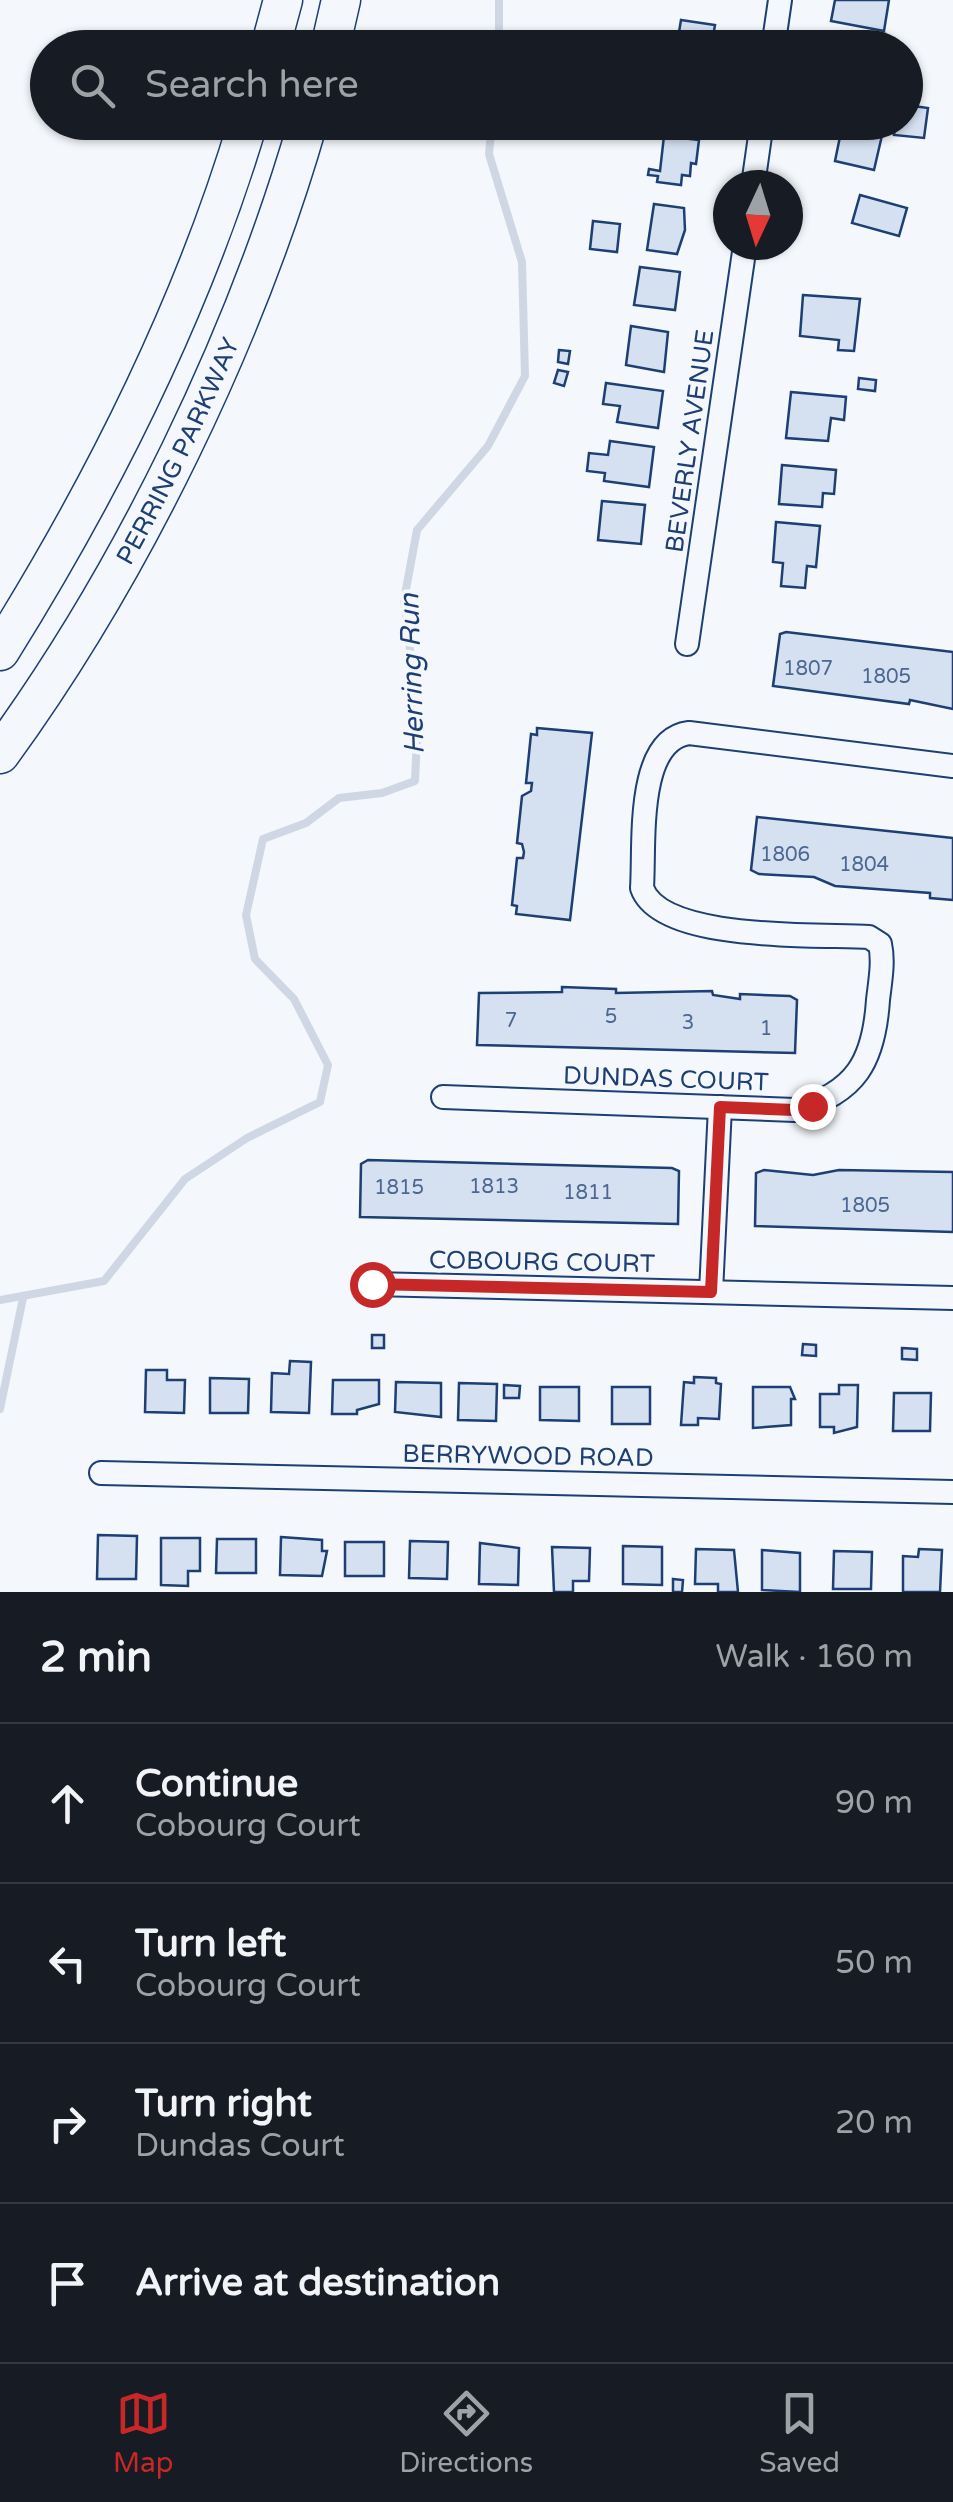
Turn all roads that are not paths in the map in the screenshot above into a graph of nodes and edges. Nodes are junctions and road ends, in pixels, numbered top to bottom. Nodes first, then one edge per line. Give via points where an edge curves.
1 (283, 0) edge
2 (341, 0) edge
3 (780, 0) edge
4 (275, 30) edge
5 (334, 30) edge
6 (776, 30) edge
7 (242, 140) edge
8 (301, 140) edge
9 (759, 140) edge
10 (755, 170) edge
11 (743, 260) edge
12 (688, 644) dead end
13 (0, 652) edge
14 (0, 754) edge
15 (953, 766) edge
16 (443, 1097) dead end
17 (720, 1107) junction
18 (372, 1284) dead end
19 (711, 1292) junction
20 (953, 1298) edge
21 (101, 1473) dead end
22 (953, 1492) edge

1 - 4 main road
2 - 5 main road
3 - 6 street
7 - 13 main road, PERRING PARKWAY via 150,378 98,486
8 - 14 main road, PERRING PARKWAY via 204,398 82,631
9 - 10 street
11 - 12 street, BEVERLY AVENUE
15 - 17 street, DUNDAS COURT via 690,734 668,740 656,756 642,888 659,912 699,926 869,937 882,950 876,1031 850,1083 794,1110
16 - 17 street, DUNDAS COURT
17 - 19 street
18 - 19 street, COBOURG COURT
19 - 20 street, COBOURG COURT
21 - 22 street, BERRYWOOD ROAD

